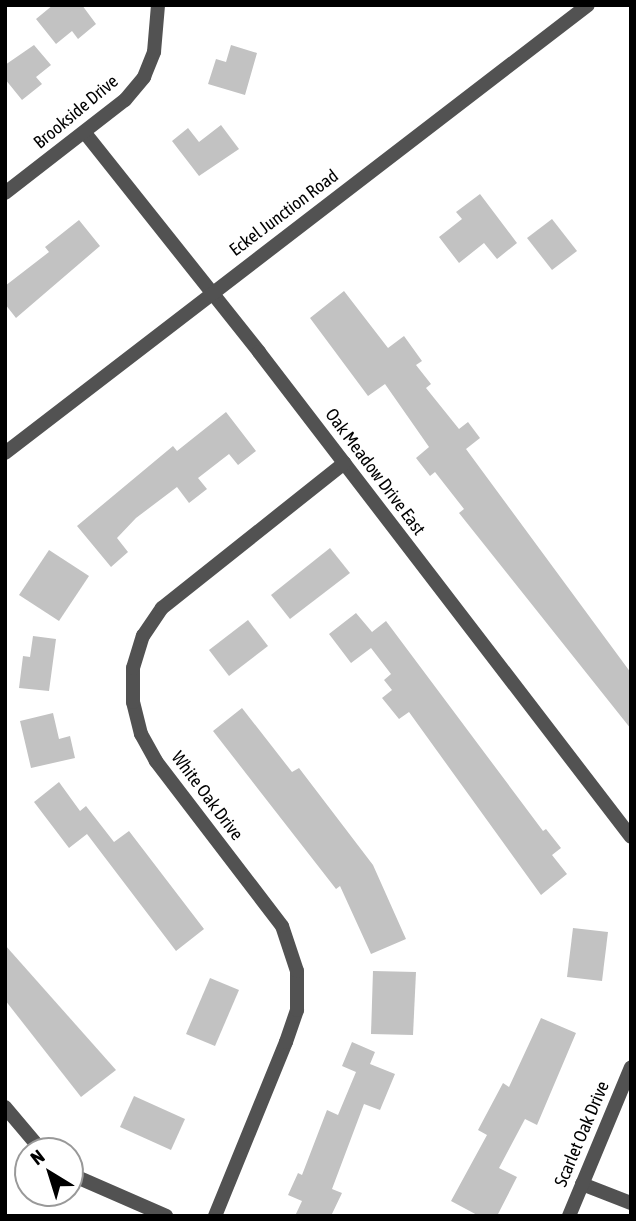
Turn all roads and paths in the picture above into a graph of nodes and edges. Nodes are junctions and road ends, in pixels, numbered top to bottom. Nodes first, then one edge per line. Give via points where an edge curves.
1 (588, 5) edge
2 (158, 6) edge
3 (85, 133) junction
4 (5, 193) edge
5 (211, 292) junction
6 (5, 453) edge
7 (344, 463) junction
8 (631, 837) edge
9 (631, 1067) edge
10 (5, 1107) edge
11 (30, 1137) edge
12 (84, 1180) edge
13 (582, 1184) junction
14 (631, 1203) edge
15 (166, 1216) edge
16 (215, 1216) edge
17 (569, 1216) edge

1 - 5 street, Eckel Junction Road
2 - 3 street, Brookside Drive via 154,52 144,77 125,100
3 - 4 street, Brookside Drive
3 - 5 street, Oak Meadow Drive East
5 - 6 street, Eckel Junction Road
5 - 7 street, Oak Meadow Drive East
7 - 8 street, Oak Meadow Drive East
7 - 16 street, White Oak Drive via 162,608 143,636 133,668 132,702 141,734 282,926 297,971 297,1010
9 - 13 street, Scarlet Oak Drive
10 - 11 street
12 - 15 street
13 - 14 street
13 - 17 street, Scarlet Oak Drive

